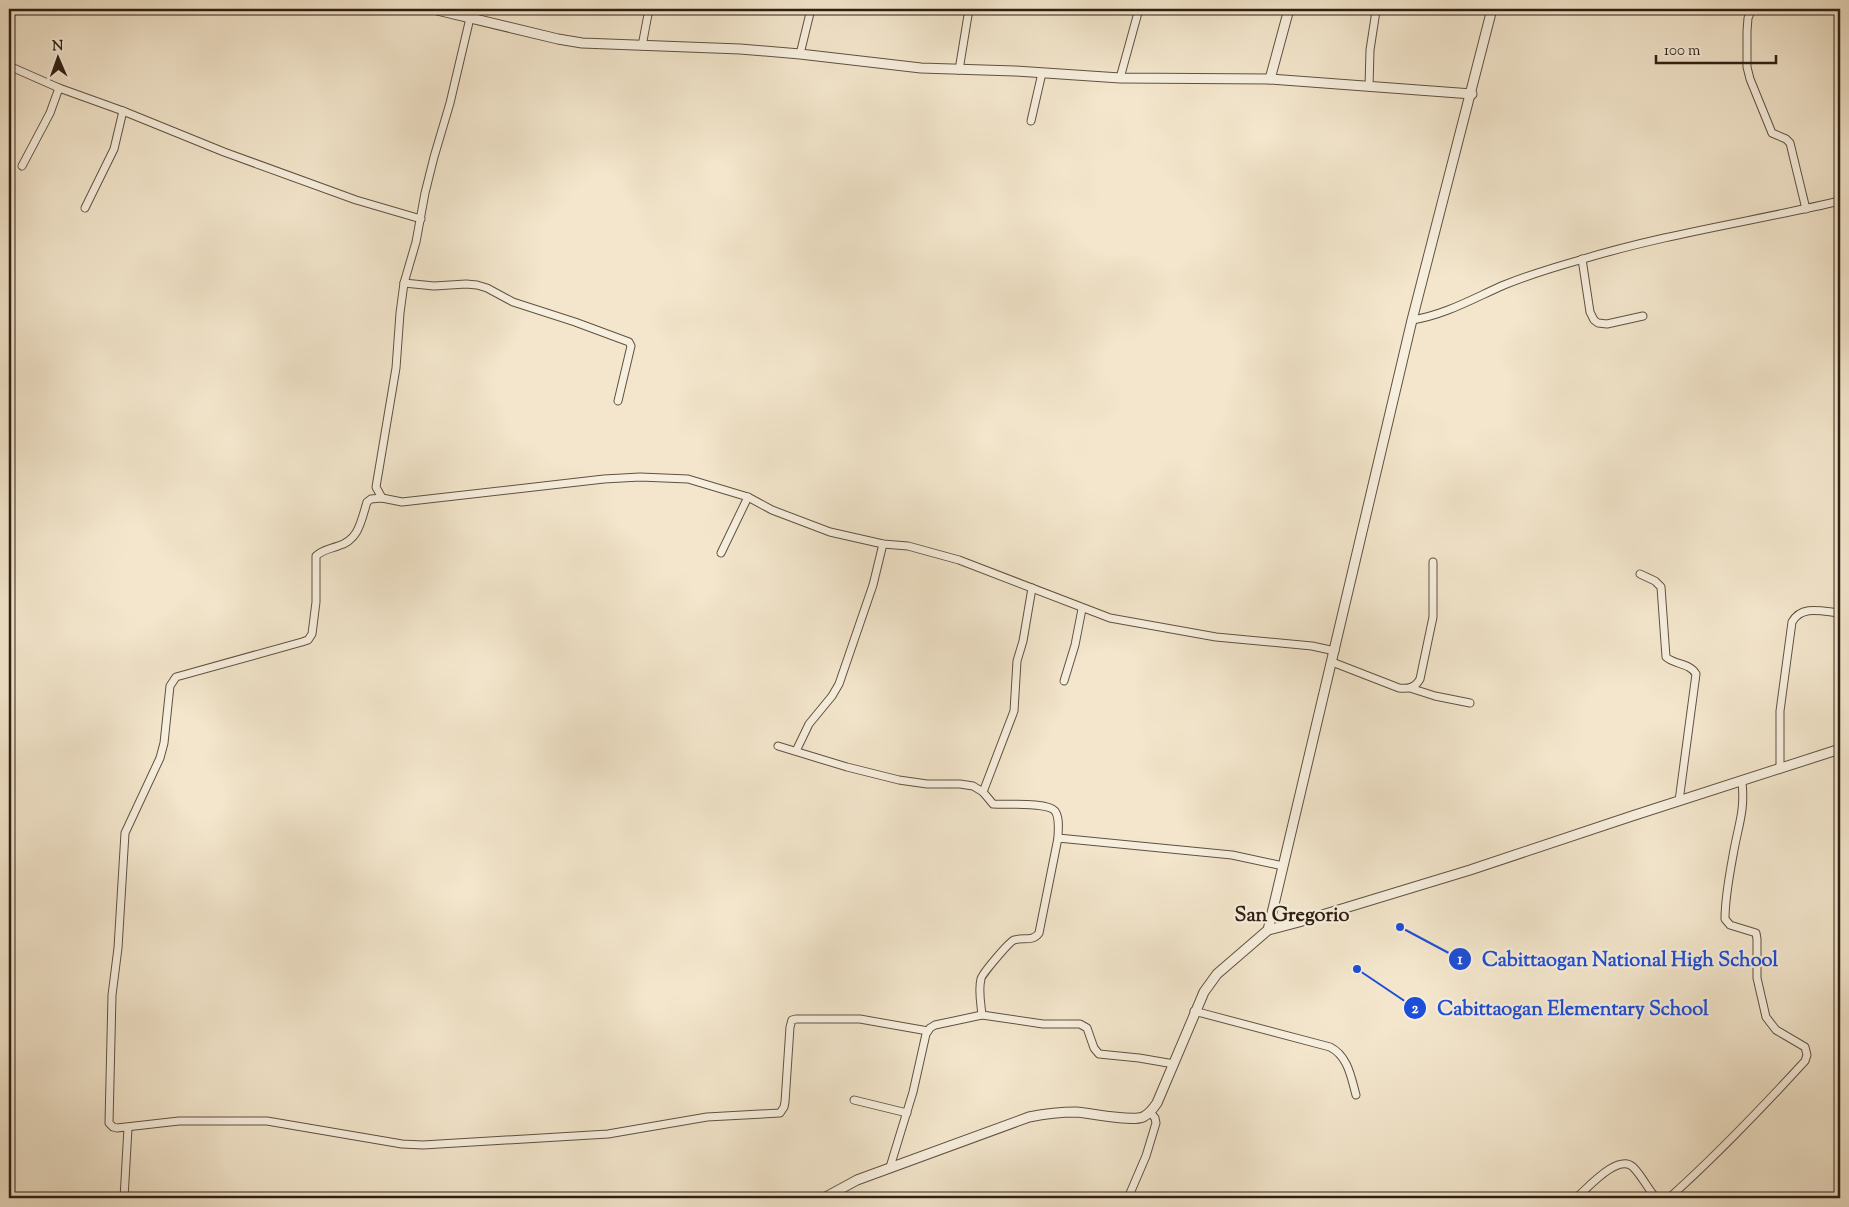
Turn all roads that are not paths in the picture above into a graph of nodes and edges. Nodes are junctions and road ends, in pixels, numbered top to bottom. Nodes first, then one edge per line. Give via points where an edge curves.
1 (433, 9) edge
2 (649, 9) edge
3 (811, 9) edge
4 (969, 9) edge
5 (1139, 9) edge
6 (1290, 9) edge
7 (1492, 9) edge
8 (1752, 9) edge
9 (1376, 11) dead end
10 (470, 18) junction
11 (642, 46) junction
12 (800, 54) junction
13 (9, 66) edge
14 (959, 70) junction
15 (1042, 73) junction
16 (1120, 78) junction
17 (1270, 79) junction
18 (1369, 87) junction
19 (59, 88) junction
20 (1472, 94) junction
21 (123, 111) junction
22 (1031, 121) dead end
23 (22, 166) dead end
24 (1840, 201) edge
25 (85, 208) dead end
26 (1806, 209) junction
27 (421, 219) junction
28 (1582, 259) junction
29 (404, 283) junction
30 (1643, 316) dead end
31 (1412, 320) junction
32 (618, 401) dead end
33 (748, 497) junction
34 (382, 498) junction
35 (883, 544) junction
36 (721, 553) dead end
37 (1433, 562) dead end
38 (1640, 574) dead end
39 (1032, 588) junction
40 (1082, 609) junction
41 (1840, 614) edge
42 (1335, 651) junction
43 (1332, 662) junction
44 (1064, 681) dead end
45 (1410, 688) junction
46 (1470, 704) dead end
47 (778, 746) dead end
48 (1840, 749) edge
49 (796, 751) junction
50 (1780, 769) junction
51 (1742, 782) junction
52 (983, 792) junction
53 (1680, 801) junction
54 (1058, 838) junction
55 (1283, 866) junction
56 (1268, 930) junction
57 (1194, 1012) junction
58 (982, 1015) junction
59 (928, 1031) junction
60 (1174, 1064) junction
61 (1356, 1095) dead end
62 (854, 1100) dead end
63 (907, 1112) junction
64 (1150, 1112) junction
65 (128, 1128) junction
66 (890, 1167) junction
67 (124, 1198) edge
68 (824, 1198) edge
69 (1128, 1198) edge
70 (1576, 1198) edge
71 (1656, 1198) edge
72 (1669, 1198) edge

1 - 10 street
2 - 11 street
3 - 12 street
4 - 14 street
5 - 16 street
6 - 17 street
7 - 20 street
8 - 26 street via 1748,18 1746,60 1750,79 1771,130 1790,143
9 - 18 street
10 - 11 street via 582,43
10 - 27 street
11 - 12 street
12 - 14 street
13 - 19 street
14 - 15 street
15 - 16 street
15 - 22 street
16 - 17 street
17 - 18 street
18 - 20 street
19 - 21 street
19 - 23 street via 50,113
20 - 31 street
21 - 25 street via 114,149
21 - 27 street via 356,200
24 - 26 street
26 - 28 street via 1722,225
27 - 29 street
28 - 30 street via 1594,320 1607,324
28 - 31 street via 1505,285 1428,318
29 - 32 street via 482,287 513,302 629,342 631,346
29 - 34 street via 396,368 376,487
31 - 42 street
33 - 34 street via 688,479 640,477 402,502
33 - 35 street via 772,510 830,532
33 - 36 street
34 - 65 street via 367,502 354,538 316,556 316,602 310,638 176,677 170,686 160,758 124,840 112,995 108,1118 113,1127
35 - 39 street via 941,554
35 - 49 street via 873,585 839,684 808,724
37 - 45 street via 1433,617 1420,679
38 - 53 street via 1655,580 1662,591 1666,657 1692,668 1696,674
39 - 40 street
39 - 52 street via 1017,661 1014,710
40 - 42 street via 1131,623
40 - 44 street
41 - 50 street via 1806,611 1798,614 1792,622 1780,711
42 - 43 street
43 - 45 street via 1399,688
43 - 55 street
45 - 46 street
47 - 49 street
48 - 50 street
49 - 52 street via 900,780 960,784
50 - 51 street
51 - 53 street
51 - 72 street via 1744,800 1734,849 1726,919 1730,925 1756,933 1757,978 1766,1017 1776,1030 1805,1047 1808,1055 1753,1118
52 - 54 street via 993,804 1052,809 1058,818
53 - 56 street via 1488,865
54 - 55 street via 1232,855
54 - 58 street via 1039,933 1032,939 1009,943 983,974 980,983
55 - 56 street
56 - 57 street via 1217,974
57 - 60 street
57 - 61 street via 1330,1047 1344,1060
58 - 59 street via 935,1025
58 - 60 street via 1044,1024 1080,1024 1087,1028 1099,1054
59 - 63 street
59 - 65 street via 860,1019 792,1020 785,1102 777,1115 723,1115 586,1136 423,1145 267,1121 164,1122
60 - 64 street
62 - 63 street
63 - 66 street
64 - 66 street via 1138,1118 1076,1112 1029,1117
64 - 69 street via 1156,1123
65 - 67 street
66 - 68 street
70 - 71 street via 1611,1168 1624,1163 1633,1168

